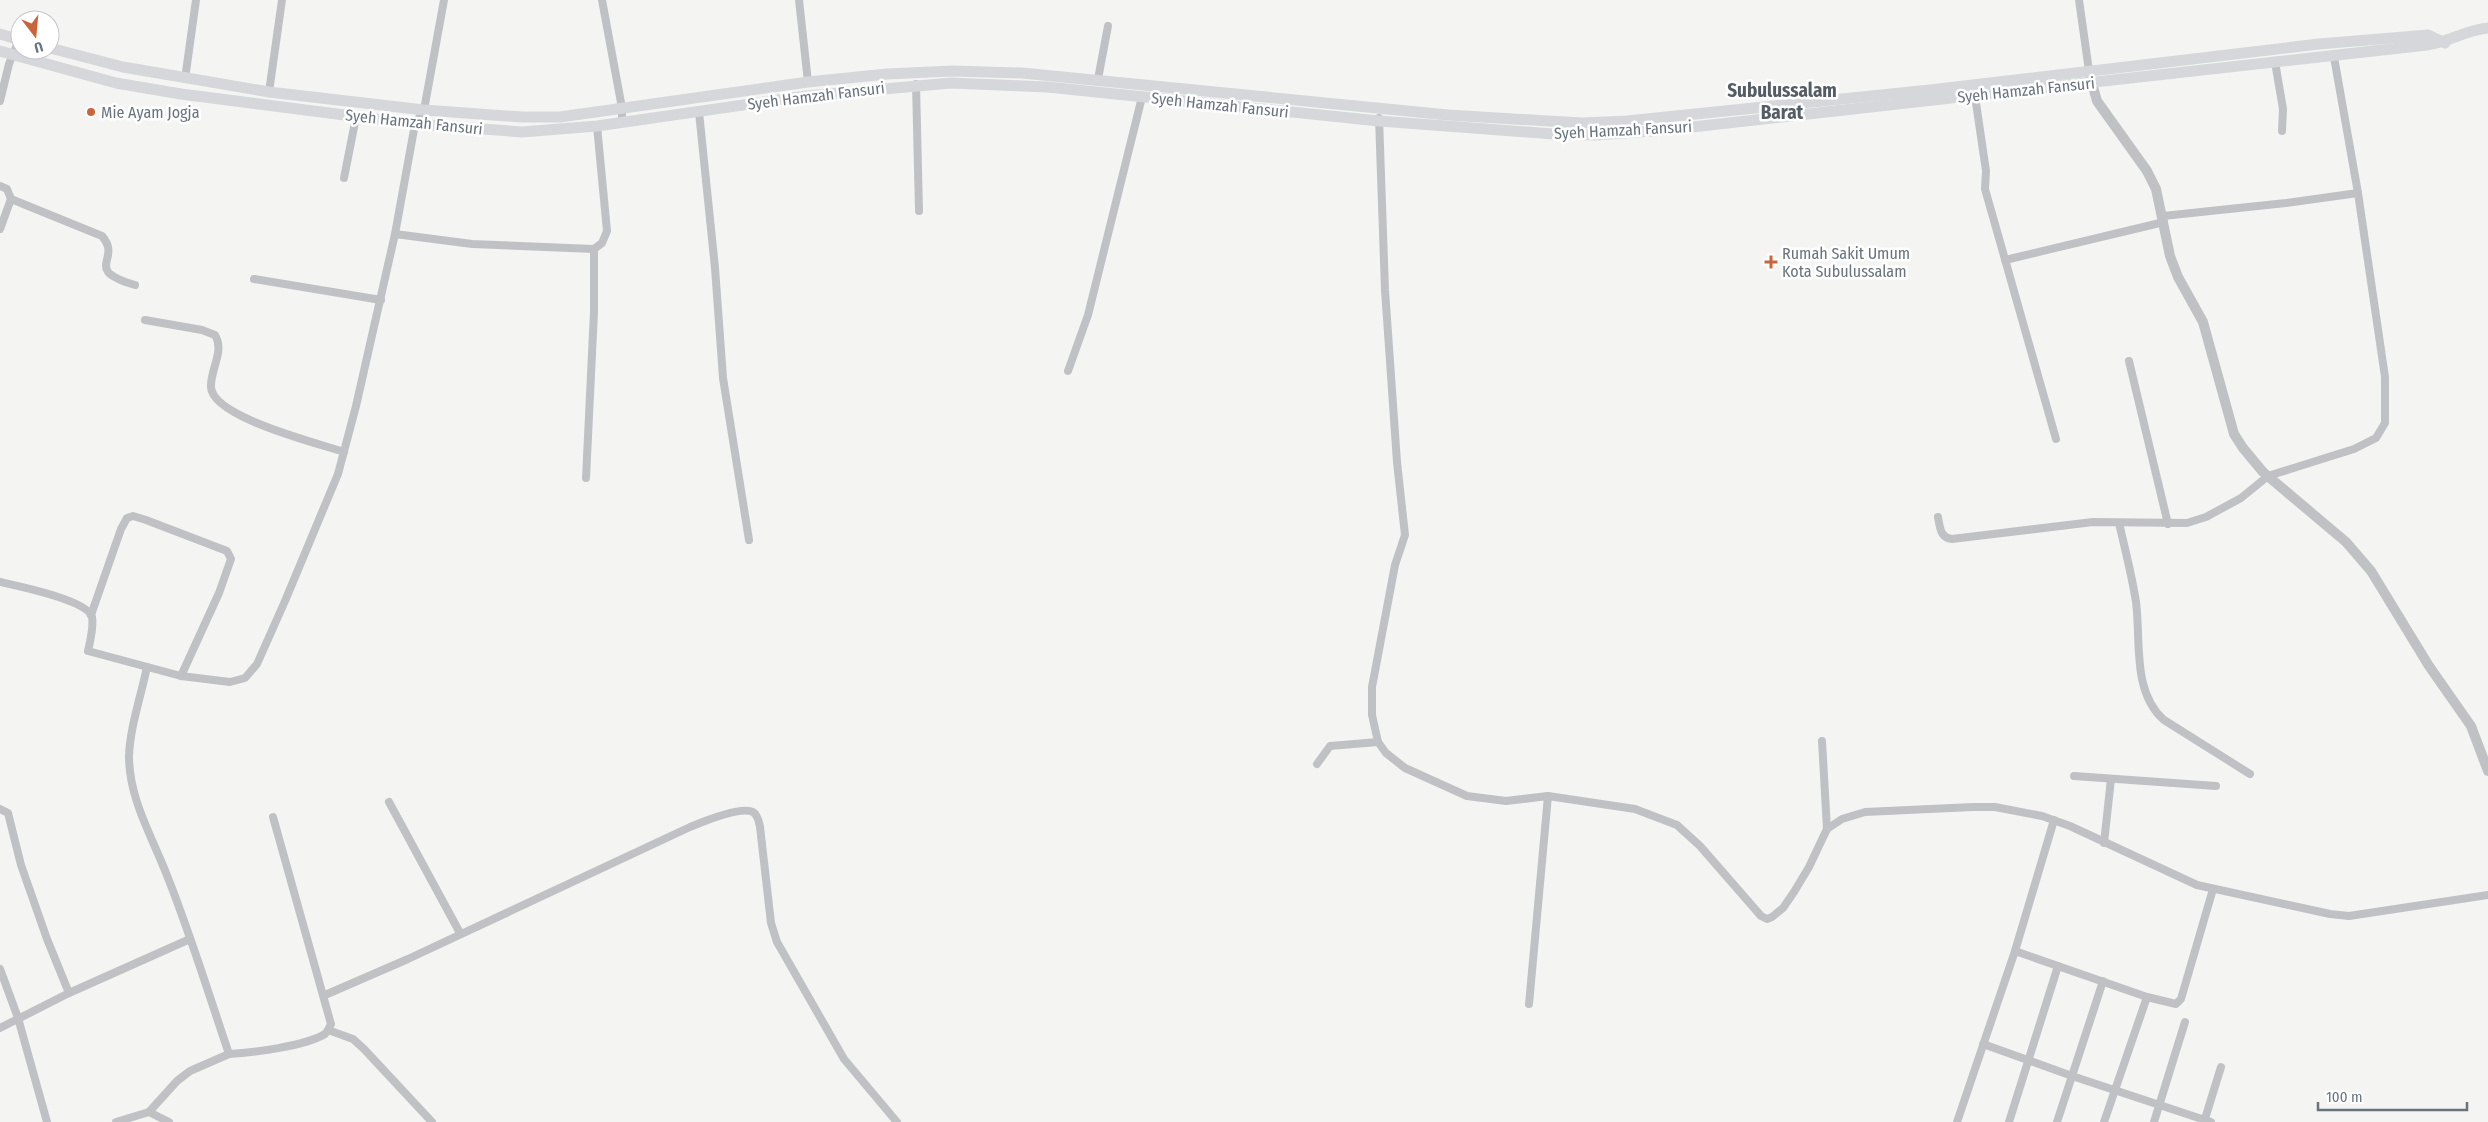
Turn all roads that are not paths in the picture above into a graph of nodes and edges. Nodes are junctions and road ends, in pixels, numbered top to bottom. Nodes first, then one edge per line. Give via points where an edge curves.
1 (196, 0) edge
2 (282, 0) edge
3 (444, 0) edge
4 (602, 0) edge
5 (799, 0) edge
6 (2079, 0) edge
7 (1108, 26) dead end
8 (2488, 28) edge
9 (2445, 43) junction
10 (60, 51) edge
11 (2334, 56) junction
12 (12, 60) edge
13 (29, 60) edge
14 (2275, 62) junction
15 (2089, 71) junction
16 (887, 74) junction
17 (185, 79) junction
18 (1098, 79) junction
19 (808, 82) junction
20 (2092, 83) junction
21 (916, 84) junction
22 (886, 87) junction
23 (268, 92) junction
24 (1975, 96) junction
25 (1142, 97) junction
26 (0, 101) edge
27 (622, 108) junction
28 (1381, 108) junction
29 (424, 110) junction
30 (699, 112) junction
31 (356, 117) junction
32 (1379, 121) junction
33 (622, 122) junction
34 (415, 124) junction
35 (597, 126) junction
36 (1625, 127) junction
37 (2282, 131) dead end
38 (344, 178) dead end
39 (0, 186) edge
40 (2358, 193) junction
41 (11, 199) junction
42 (918, 211) dead end
43 (2163, 219) junction
44 (0, 229) edge
45 (395, 234) junction
46 (594, 249) junction
47 (2005, 260) junction
48 (254, 279) dead end
49 (135, 285) dead end
50 (380, 300) junction
51 (145, 320) dead end
52 (2129, 361) dead end
53 (1068, 372) dead end
54 (2056, 438) dead end
55 (344, 452) junction
56 (2268, 476) junction
57 (586, 478) dead end
58 (1938, 517) dead end
59 (2118, 523) junction
60 (2168, 524) junction
61 (749, 540) dead end
62 (0, 582) edge
63 (91, 615) junction
64 (147, 667) junction
65 (181, 676) junction
66 (1822, 740) dead end
67 (1378, 742) junction
68 (1317, 764) dead end
69 (2488, 771) edge
70 (2250, 774) dead end
71 (2074, 776) dead end
72 (2111, 779) junction
73 (2216, 786) dead end
74 (1548, 796) junction
75 (389, 802) dead end
76 (0, 809) edge
77 (273, 817) dead end
78 (2054, 820) junction
79 (1827, 829) junction
80 (2104, 843) junction
81 (2213, 889) junction
82 (2488, 895) edge
83 (460, 933) junction
84 (190, 939) junction
85 (2015, 950) junction
86 (2058, 966) junction
87 (0, 969) edge
88 (2103, 981) junction
89 (69, 993) junction
90 (325, 995) junction
91 (2147, 997) junction
92 (1529, 1004) dead end
93 (18, 1018) junction
94 (2185, 1022) dead end
95 (0, 1028) edge
96 (328, 1030) junction
97 (1983, 1044) junction
98 (229, 1054) junction
99 (2028, 1061) junction
100 (2221, 1067) dead end
101 (2072, 1076) junction
102 (2114, 1090) junction
103 (2160, 1104) junction
104 (149, 1112) junction
105 (2207, 1121) edge
106 (47, 1122) edge
107 (116, 1122) edge
108 (169, 1122) edge
109 (432, 1122) edge
110 (897, 1122) edge
111 (1957, 1122) edge
112 (2009, 1122) edge
113 (2057, 1122) edge
114 (2104, 1122) edge
115 (2154, 1122) edge

1 - 17 street
2 - 23 street
3 - 29 street
4 - 27 street
5 - 19 street
6 - 15 street
7 - 18 street
8 - 9 main road, Syeh Hamzah Fansuri via 2472,30
9 - 11 main road, Syeh Hamzah Fansuri
9 - 15 main road, Syeh Hamzah Fansuri via 2428,35 2319,44
10 - 17 main road, Syeh Hamzah Fansuri
11 - 14 main road, Syeh Hamzah Fansuri
11 - 40 street
12 - 26 street
13 - 31 main road, Syeh Hamzah Fansuri via 133,86
14 - 20 main road, Syeh Hamzah Fansuri
14 - 37 street via 2284,109
15 - 20 street
15 - 36 main road, Syeh Hamzah Fansuri
16 - 18 main road, Syeh Hamzah Fansuri via 952,71
16 - 19 main road, Syeh Hamzah Fansuri
16 - 22 main road
17 - 23 main road, Syeh Hamzah Fansuri
18 - 28 main road, Syeh Hamzah Fansuri
19 - 27 main road, Syeh Hamzah Fansuri
20 - 24 main road, Syeh Hamzah Fansuri
20 - 43 street via 2097,101 2152,179
21 - 22 main road, Syeh Hamzah Fansuri
21 - 25 main road, Syeh Hamzah Fansuri via 1047,87
21 - 42 street
22 - 30 main road, Syeh Hamzah Fansuri
23 - 29 main road, Syeh Hamzah Fansuri
24 - 36 main road, Syeh Hamzah Fansuri
24 - 47 street via 1986,171 1985,190
25 - 32 main road, Syeh Hamzah Fansuri
25 - 53 street via 1088,315
27 - 29 main road, Syeh Hamzah Fansuri via 560,117 522,118
27 - 33 street
28 - 32 street
28 - 36 main road, Syeh Hamzah Fansuri via 1448,116
29 - 34 street
30 - 33 main road, Syeh Hamzah Fansuri
30 - 61 street via 723,378
31 - 34 main road, Syeh Hamzah Fansuri
31 - 38 street
32 - 36 main road, Syeh Hamzah Fansuri via 1553,134
32 - 67 street via 1385,290 1397,462 1406,535 1395,565 1372,688 1373,723
33 - 35 main road, Syeh Hamzah Fansuri
34 - 35 main road, Syeh Hamzah Fansuri via 522,132
34 - 45 street
35 - 46 street via 607,231 606,238
39 - 41 street via 7,189
40 - 43 street
40 - 56 street via 2385,377 2385,423 2371,442
41 - 44 street
41 - 49 street via 102,236 108,244 108,274
43 - 47 street
43 - 56 street via 2173,266 2206,333 2231,428 2243,448
45 - 46 street via 472,244
45 - 50 street
46 - 57 street
47 - 54 street
48 - 50 street
50 - 55 street
51 - 55 street via 214,335 219,348 211,386 220,404 244,418
52 - 60 street
55 - 65 street via 286,601 250,673 239,681 230,682
56 - 60 street via 2249,494 2206,516 2186,523
56 - 69 street via 2341,538 2371,571 2429,666 2468,720
58 - 59 street via 1942,535 1952,539 2044,526
59 - 60 street
59 - 70 street via 2136,601 2143,682 2154,712
62 - 63 street via 81,605
63 - 64 street via 88,651
63 - 65 street via 127,518 133,516 146,520 227,551 231,559 219,593
64 - 65 street
64 - 84 street via 131,741 131,778 143,819
66 - 79 street
67 - 68 street via 1330,746
67 - 74 street via 1405,768 1467,796 1506,800
71 - 72 street
72 - 73 street
72 - 80 street
74 - 79 street via 1635,809 1677,825 1767,919 1783,908 1794,892
74 - 92 street
75 - 83 street
76 - 89 street via 8,813 21,865
77 - 90 street
78 - 79 street via 1995,807 1922,808 1865,812 1842,819
78 - 80 street
78 - 85 street
80 - 81 street via 2183,880
81 - 82 street via 2349,916
81 - 91 street via 2181,999 2174,1004
83 - 90 street
83 - 110 street via 690,827 725,815 752,812 756,814 760,827 770,923 777,942 844,1059
84 - 89 street
84 - 98 street
85 - 86 street
85 - 97 street
86 - 88 street
86 - 99 street
87 - 93 street
88 - 91 street
88 - 101 street
89 - 93 street
90 - 96 street via 331,1024
91 - 102 street
93 - 95 street
93 - 106 street
94 - 103 street
96 - 98 street via 295,1043
96 - 109 street via 353,1039
97 - 99 street
97 - 111 street
98 - 104 street via 190,1071
99 - 101 street
99 - 112 street
100 - 105 street
101 - 102 street
101 - 113 street
102 - 103 street
102 - 114 street
103 - 105 street
103 - 115 street
104 - 107 street
104 - 108 street

